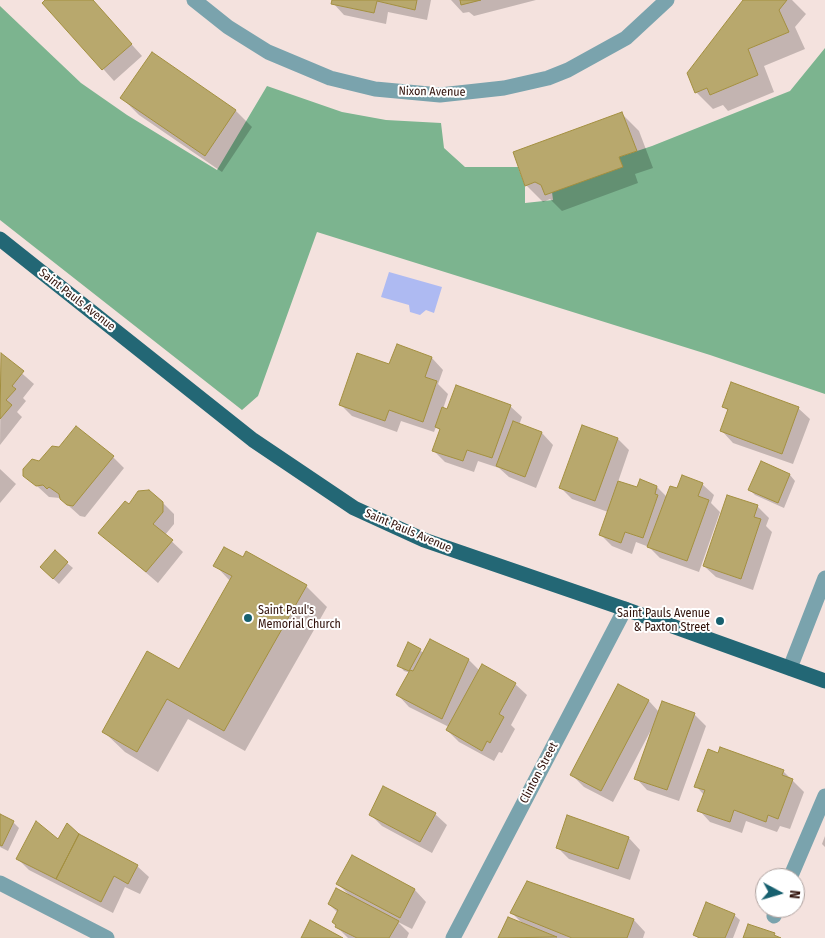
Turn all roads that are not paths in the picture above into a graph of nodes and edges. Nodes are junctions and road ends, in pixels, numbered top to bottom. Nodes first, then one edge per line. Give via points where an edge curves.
1 (194, 0) edge
2 (667, 0) edge
3 (0, 239) edge
4 (825, 578) edge
5 (625, 608) junction
6 (790, 668) junction
7 (825, 681) edge
8 (825, 796) edge
9 (794, 868) edge
10 (0, 883) edge
11 (107, 938) edge
12 (454, 938) edge

1 - 2 street, Nixon Avenue via 249,40 312,71 376,90 440,94 504,88 568,70 626,38
3 - 5 main road, Saint Pauls Avenue via 253,440 354,508 424,540
4 - 6 street
5 - 6 main road, Saint Pauls Avenue
5 - 12 street, Clinton Street
6 - 7 main road, Saint Pauls Avenue
8 - 9 street
10 - 11 street

